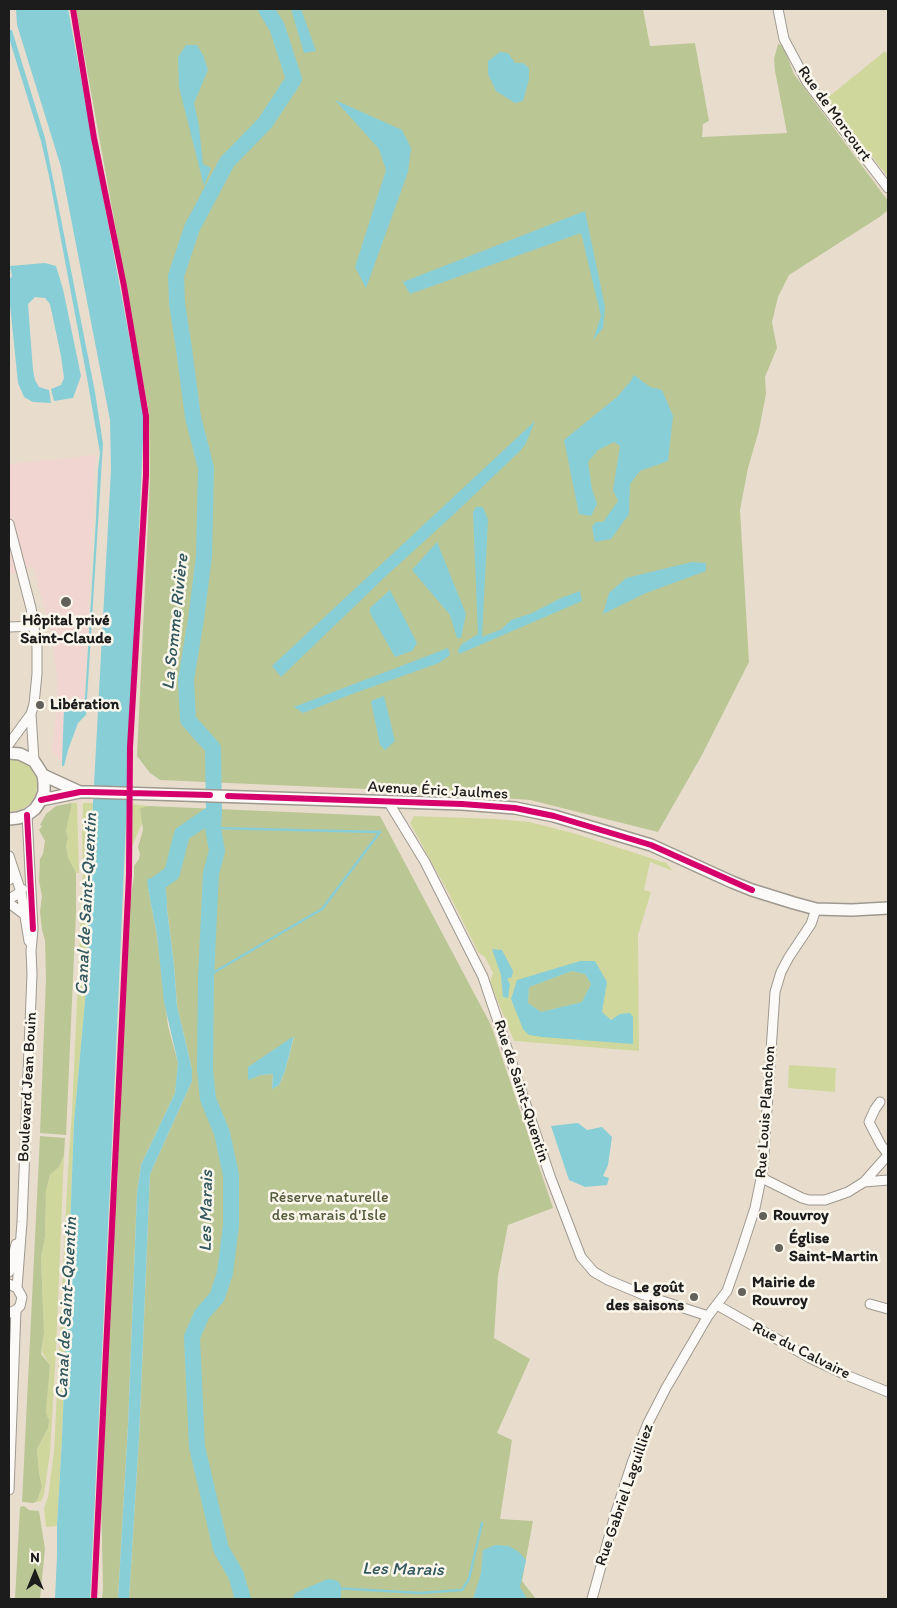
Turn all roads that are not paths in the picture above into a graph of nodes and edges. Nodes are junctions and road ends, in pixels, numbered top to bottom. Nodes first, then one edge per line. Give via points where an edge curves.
1 (778, 9) edge
2 (888, 188) edge
3 (9, 524) edge
4 (35, 626) junction
5 (9, 627) edge
6 (31, 714) junction
7 (9, 744) edge
8 (9, 753) edge
9 (34, 761) junction
10 (42, 775) junction
11 (85, 792) junction
12 (41, 800) junction
13 (389, 802) junction
14 (26, 815) junction
15 (9, 819) edge
16 (10, 860) edge
17 (29, 871) junction
18 (9, 880) edge
19 (21, 892) junction
20 (9, 899) edge
21 (9, 903) edge
22 (888, 908) edge
23 (816, 909) junction
24 (25, 915) junction
25 (31, 951) junction
26 (880, 1102) dead end
27 (888, 1155) edge
28 (762, 1178) junction
29 (888, 1180) edge
30 (864, 1182) junction
31 (22, 1222) junction
32 (9, 1272) edge
33 (13, 1286) edge
34 (717, 1304) junction
35 (870, 1304) dead end
36 (888, 1309) edge
37 (12, 1312) edge
38 (708, 1316) junction
39 (9, 1339) edge
40 (14, 1364) junction
41 (888, 1392) edge
42 (9, 1490) edge
43 (592, 1599) edge

1 - 2 street, Rue de Morcourt via 784,39 807,82
3 - 4 street
4 - 5 street
4 - 6 street via 37,674
6 - 7 street
6 - 9 street
8 - 9 main road
9 - 10 main road
10 - 11 main road
10 - 12 main road via 44,792
11 - 12 main road
11 - 13 main road, Avenue Éric Jaulmes
12 - 14 main road
13 - 23 main road, Avenue Éric Jaulmes via 462,804 554,816 651,845 752,890
13 - 38 street, Rue de Saint-Quentin via 425,862 483,977 550,1176 581,1257 594,1272 608,1280
14 - 15 main road
14 - 17 street
16 - 18 street
16 - 19 street
17 - 19 street
17 - 25 street via 33,929
19 - 20 street
19 - 24 street
21 - 24 street
22 - 23 main road, Avenue Éric Jaulmes
23 - 28 street, Rue Louis Planchon via 811,924 788,957 775,992
24 - 25 street
25 - 31 street, Boulevard Jean Bouin via 31,1029
26 - 27 street via 870,1122
27 - 30 street
28 - 30 street via 802,1198 817,1201 841,1195
28 - 34 street, Rue Louis Planchon via 737,1264 727,1291
29 - 30 street
31 - 32 street, Boulevard Jean Bouin
31 - 33 street, Boulevard Jean Bouin
33 - 37 street, Boulevard Jean Bouin via 20,1292 22,1302
34 - 38 street, Rue Louis Planchon
34 - 41 street, Rue du Calvaire via 810,1358
35 - 36 street
37 - 40 street
38 - 43 street, Rue Gabriel Laguilliez via 648,1423 614,1515
39 - 40 street
40 - 42 street

